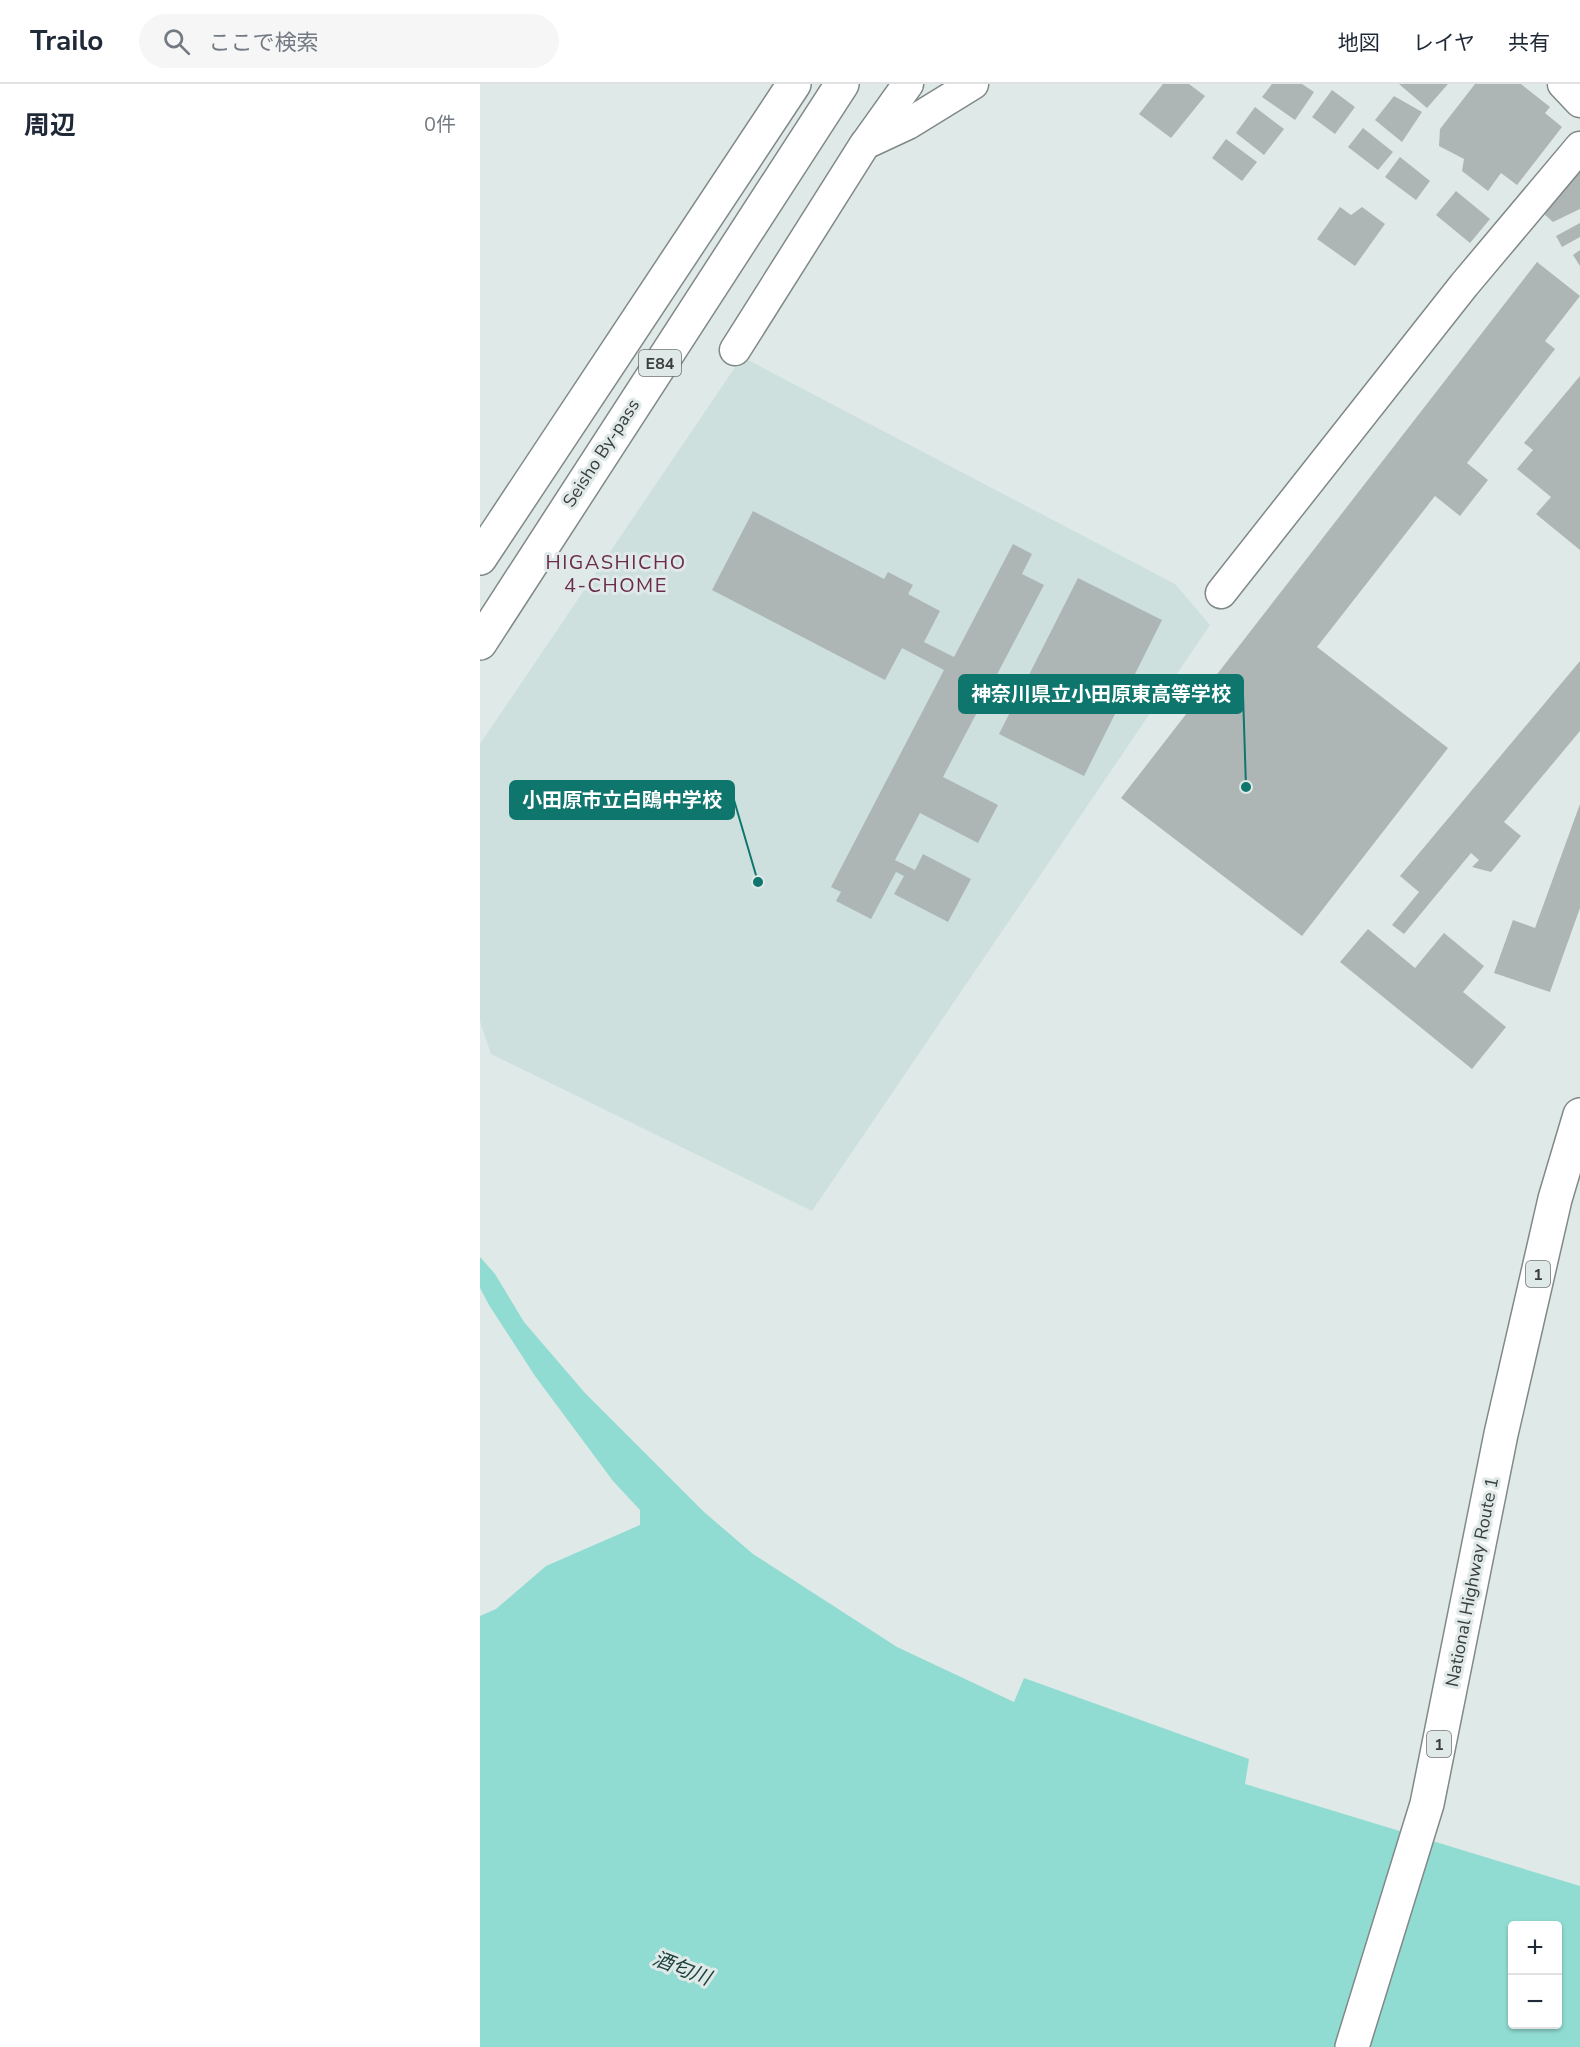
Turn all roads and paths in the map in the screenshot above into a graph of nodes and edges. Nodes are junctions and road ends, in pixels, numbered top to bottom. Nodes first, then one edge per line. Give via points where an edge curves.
1 (794, 84) edge
2 (842, 84) edge
3 (908, 84) edge
4 (973, 84) edge
5 (1563, 84) edge
6 (1580, 102) edge
7 (866, 144) junction
8 (1580, 147) edge
9 (735, 350) dead end
10 (480, 558) edge
11 (1221, 593) dead end
12 (480, 643) edge
13 (1580, 1115) edge
14 (1352, 2047) edge

1 - 10 highway, E84
2 - 12 highway, Seisho By-pass / E84
3 - 7 street
4 - 7 street via 908,124
5 - 6 street
7 - 9 street
8 - 11 street via 1464,285
13 - 14 highway, National Highway Route 1 / 1 via 1555,1199 1501,1434 1427,1804

